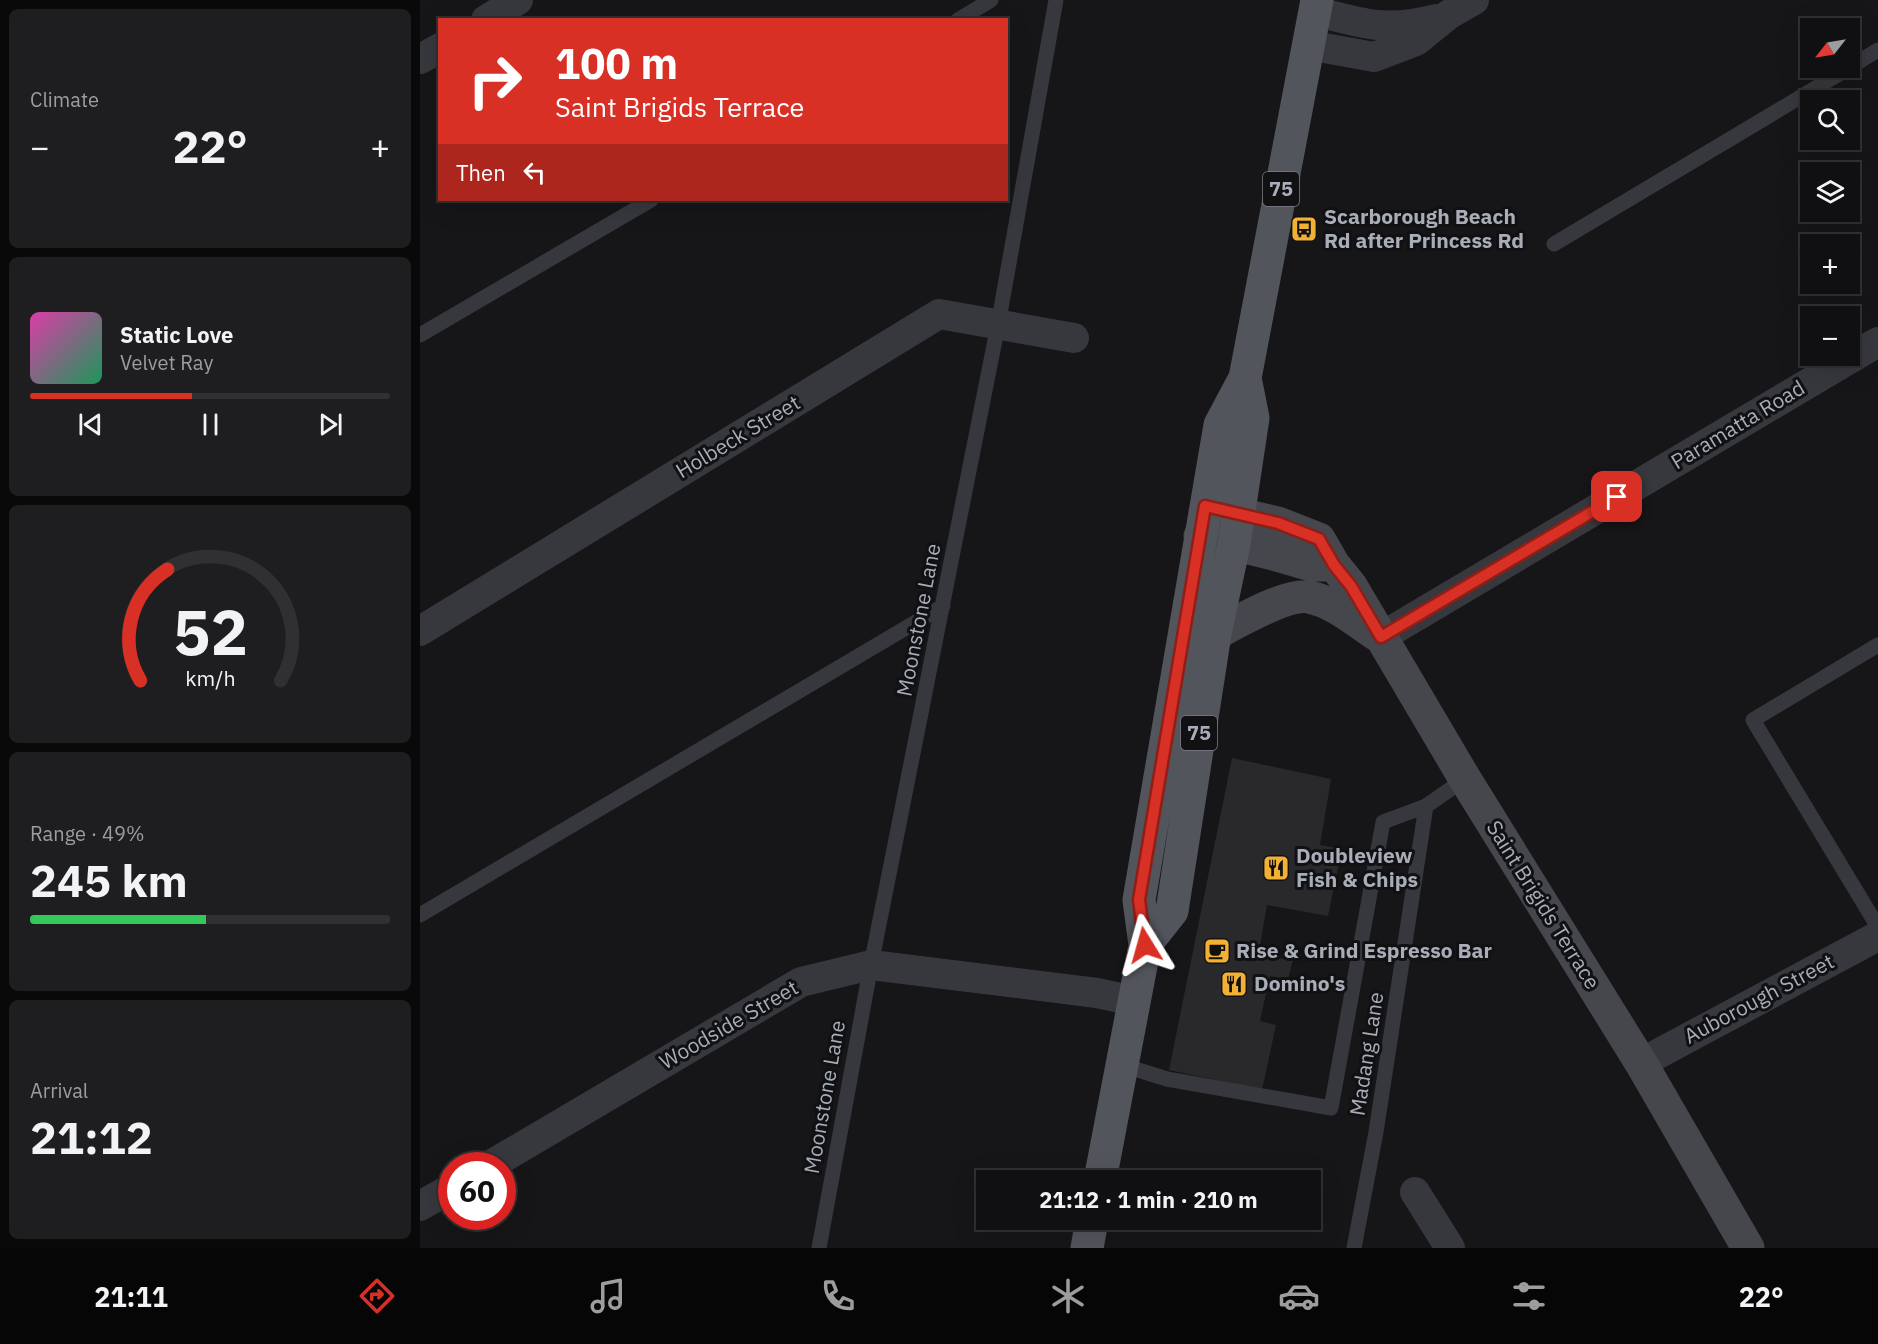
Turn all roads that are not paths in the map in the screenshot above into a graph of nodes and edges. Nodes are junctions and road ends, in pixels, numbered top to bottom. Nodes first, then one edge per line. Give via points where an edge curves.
1 (518, 0) edge
2 (991, 0) edge
3 (1056, 0) edge
4 (1474, 0) edge
5 (1316, 6) edge
6 (1448, 15) junction
7 (489, 18) edge
8 (961, 18) edge
9 (1308, 45) junction
10 (438, 49) edge
11 (1878, 50) edge
12 (420, 59) edge
13 (1860, 61) edge
14 (1831, 78) edge
15 (649, 201) edge
16 (1554, 244) dead end
17 (998, 325) junction
18 (420, 335) edge
19 (1074, 338) dead end
20 (1878, 342) edge
21 (1245, 378) junction
22 (1203, 521) junction
23 (1236, 528) junction
24 (943, 606) junction
25 (420, 631) edge
26 (1215, 634) junction
27 (1381, 637) junction
28 (1878, 645) edge
29 (1464, 779) junction
30 (1426, 806) junction
31 (420, 915) edge
32 (1878, 927) edge
33 (1878, 936) edge
34 (1145, 945) junction
35 (871, 965) junction
36 (1134, 1001) junction
37 (1641, 1062) junction
38 (1122, 1065) junction
39 (513, 1152) edge
40 (1102, 1170) edge
41 (1415, 1192) dead end
42 (438, 1196) edge
43 (420, 1206) edge
44 (1090, 1230) edge
45 (819, 1248) edge
46 (1087, 1248) edge
47 (1354, 1248) edge
48 (1450, 1248) edge
49 (1748, 1248) edge

1 - 7 street
2 - 8 lane
3 - 17 lane, Moonstone Lane
4 - 6 street
5 - 6 street via 1377,26 1411,25
5 - 9 main road, 75
6 - 9 street via 1416,41 1374,57
9 - 21 main road, 75
10 - 12 street
11 - 13 lane
14 - 16 lane
15 - 18 lane
17 - 19 street, Holbeck Street
17 - 24 lane, Moonstone Lane
17 - 25 street, Holbeck Street via 939,314
20 - 27 street, Paramatta Road
21 - 22 main road, 75 via 1220,425
21 - 23 main road, 75 via 1253,418
22 - 23 street, Saint Brigids Terrace
22 - 34 main road, 75 via 1139,900
23 - 26 main road, 75
23 - 27 street, Saint Brigids Terrace via 1278,523 1319,539
24 - 31 lane
24 - 35 lane, Moonstone Lane
26 - 27 street via 1266,608 1307,597 1330,605
26 - 34 main road, 75 via 1172,910
27 - 29 street, Saint Brigids Terrace
28 - 32 lane via 1753,720
29 - 30 lane
29 - 37 street, Saint Brigids Terrace
30 - 38 lane via 1383,822 1330,1108 1167,1078
30 - 47 lane, Madang Lane
33 - 37 street, Auborough Street
34 - 36 main road, 75
35 - 36 street, Woodside Street
35 - 39 street, Woodside Street via 801,982
35 - 45 lane, Moonstone Lane
36 - 38 main road, 75
37 - 49 street, Saint Brigids Terrace
38 - 40 main road, 75
41 - 48 street
42 - 43 street
44 - 46 main road

